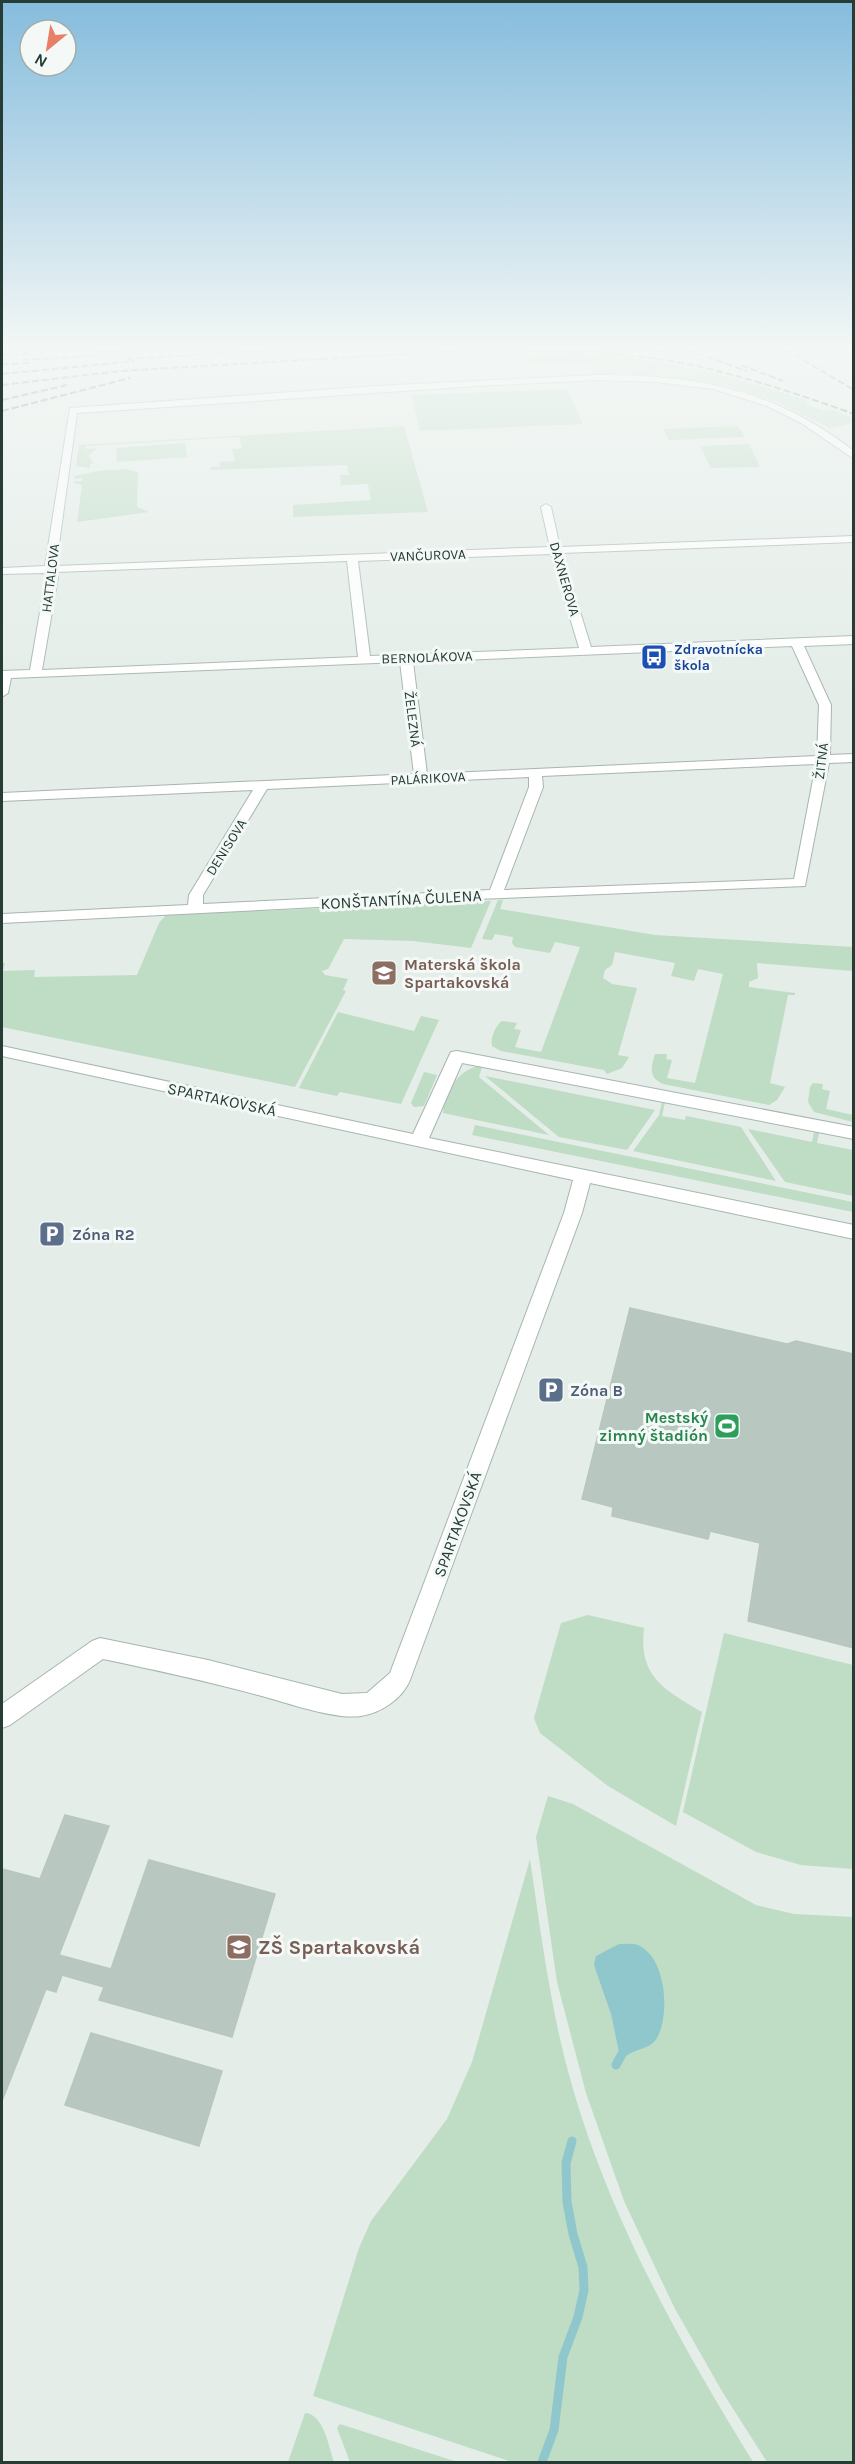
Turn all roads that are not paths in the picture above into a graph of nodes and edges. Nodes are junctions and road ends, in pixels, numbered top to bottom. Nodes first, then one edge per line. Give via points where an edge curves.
1 (66, 465) edge
2 (546, 507) dead end
3 (854, 538) edge
4 (556, 551) junction
5 (352, 558) junction
6 (50, 569) junction
7 (2, 571) edge
8 (854, 640) edge
9 (797, 643) junction
10 (586, 651) junction
11 (406, 658) junction
12 (364, 660) junction
13 (35, 674) junction
14 (3, 675) edge
15 (2, 693) edge
16 (854, 758) edge
17 (823, 760) junction
18 (535, 773) junction
19 (421, 779) junction
20 (261, 786) junction
21 (2, 797) edge
22 (800, 883) joint
23 (495, 896) junction
24 (195, 909) junction
25 (2, 919) edge
26 (2, 1051) edge
27 (854, 1133) edge
28 (419, 1141) junction
29 (583, 1175) junction
30 (854, 1232) edge
31 (2, 1717) edge

1 - 6 street, HATTALOVA
2 - 4 street, DAXNEROVA
3 - 4 street, VANČUROVA
4 - 5 street, VANČUROVA
4 - 10 street, DAXNEROVA
5 - 6 street, VANČUROVA
5 - 12 street
6 - 7 street, VANČUROVA
6 - 13 street, HATTALOVA via 52,577
8 - 9 street, BERNOLÁKOVA
9 - 10 street, BERNOLÁKOVA
9 - 17 street, ŽITNÁ via 825,705
10 - 11 street, BERNOLÁKOVA
11 - 12 street, BERNOLÁKOVA
11 - 19 street, ŽELEZNÁ
12 - 13 street, BERNOLÁKOVA
13 - 14 street, BERNOLÁKOVA
14 - 15 street
16 - 17 street, PALÁRIKOVA
17 - 18 street, PALÁRIKOVA
17 - 22 street, ŽITNÁ
18 - 19 street, PALÁRIKOVA
18 - 23 street via 536,787
19 - 20 street, PALÁRIKOVA
20 - 21 street, PALÁRIKOVA
20 - 24 street, DENISOVA via 196,895
22 - 23 street, KONŠTANTÍNA ČULENA
23 - 24 street, KONŠTANTÍNA ČULENA
24 - 25 street, KONŠTANTÍNA ČULENA
26 - 28 street, SPARTAKOVSKÁ
27 - 28 street via 457,1056
28 - 29 street, SPARTAKOVSKÁ
29 - 30 street, SPARTAKOVSKÁ
29 - 31 street, SPARTAKOVSKÁ via 573,1213 399,1680 378,1700 358,1707 342,1705 100,1648

